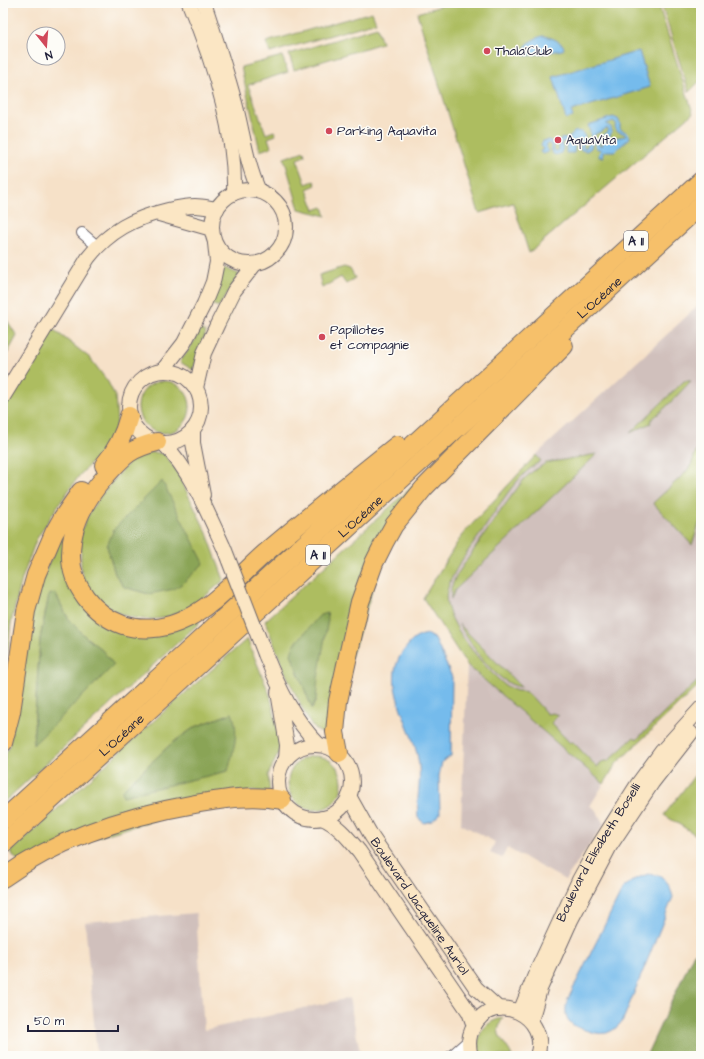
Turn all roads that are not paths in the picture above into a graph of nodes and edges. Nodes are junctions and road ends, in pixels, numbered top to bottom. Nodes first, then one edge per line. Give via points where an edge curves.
1 (189, 3) edge
2 (204, 3) edge
3 (701, 181) edge
4 (259, 191) junction
5 (234, 193) junction
6 (701, 205) edge
7 (217, 209) junction
8 (157, 213) junction
9 (212, 229) junction
10 (82, 233) dead end
11 (215, 243) junction
12 (97, 246) junction
13 (255, 264) junction
14 (633, 267) junction
15 (163, 370) junction
16 (196, 388) junction
17 (3, 397) edge
18 (129, 416) junction
19 (439, 421) junction
20 (193, 430) junction
21 (160, 443) junction
22 (205, 505) junction
23 (276, 680) junction
24 (701, 708) edge
25 (701, 723) edge
26 (3, 743) edge
27 (319, 745) junction
28 (339, 753) junction
29 (286, 759) junction
30 (349, 796) junction
31 (282, 800) junction
32 (322, 818) junction
33 (3, 820) edge
34 (3, 844) edge
35 (3, 878) edge
36 (499, 1009) junction
37 (520, 1012) junction
38 (531, 1021) junction
39 (474, 1026) junction
40 (469, 1040) junction
41 (451, 1056) edge
42 (472, 1056) edge
43 (537, 1056) edge

1 - 5 main road via 202,34 223,105 234,156
2 - 4 main road via 235,104 251,173
3 - 19 highway, L’Océane / A 11
4 - 5 main road
4 - 13 main road via 272,198 278,205 285,218 286,229 284,240 278,250 270,258
5 - 7 main road via 222,201
6 - 14 highway, L’Océane / A 11
7 - 8 main road via 194,206
7 - 9 main road via 213,216
8 - 9 main road
8 - 12 main road via 143,217 112,233
9 - 11 main road
10 - 12 street
11 - 13 main road via 220,251 232,260
11 - 15 main road via 217,262 213,282 204,304 184,343
12 - 17 main road
13 - 16 main road via 234,291 218,323 204,353
14 - 28 highway via 624,289 441,470 394,525 374,563 360,602 335,719
14 - 34 highway, L’Océane / A 11
15 - 16 main road via 179,373 189,379
15 - 18 main road via 146,375 133,388 129,399
16 - 20 main road via 200,397 201,412
18 - 21 main road via 134,427 142,435
18 - 26 highway via 116,451 83,488 63,516 40,563 26,611 11,712
19 - 21 highway via 411,433 263,555 204,608 178,622 147,629 122,625 101,613 79,588 70,554 79,514 99,484 132,451 140,446
19 - 33 highway, L’Océane / A 11
20 - 21 main road via 176,441
20 - 22 main road via 193,443
21 - 22 main road via 171,451
22 - 23 main road, bridge
23 - 27 main road via 302,726
23 - 29 main road via 287,745
24 - 37 main road, Boulevard Elisabeth Boselli via 662,751 595,851 579,880
25 - 38 main road via 652,783 610,846 571,920 540,989
27 - 28 main road
27 - 29 main road via 302,747
28 - 30 main road via 352,776
29 - 31 main road via 280,768 278,779 278,790
30 - 32 main road via 337,812
30 - 36 main road, Boulevard Jacqueline Auriol via 372,837 476,988
31 - 32 main road via 297,815 312,819
31 - 35 highway via 260,797 230,798 128,818 58,846
32 - 39 main road, Boulevard Jacqueline Auriol via 334,824 359,851 469,1012
36 - 37 main road
36 - 39 main road via 483,1015
37 - 38 main road
38 - 43 main road via 538,1036
39 - 40 main road
40 - 41 street
40 - 42 main road

